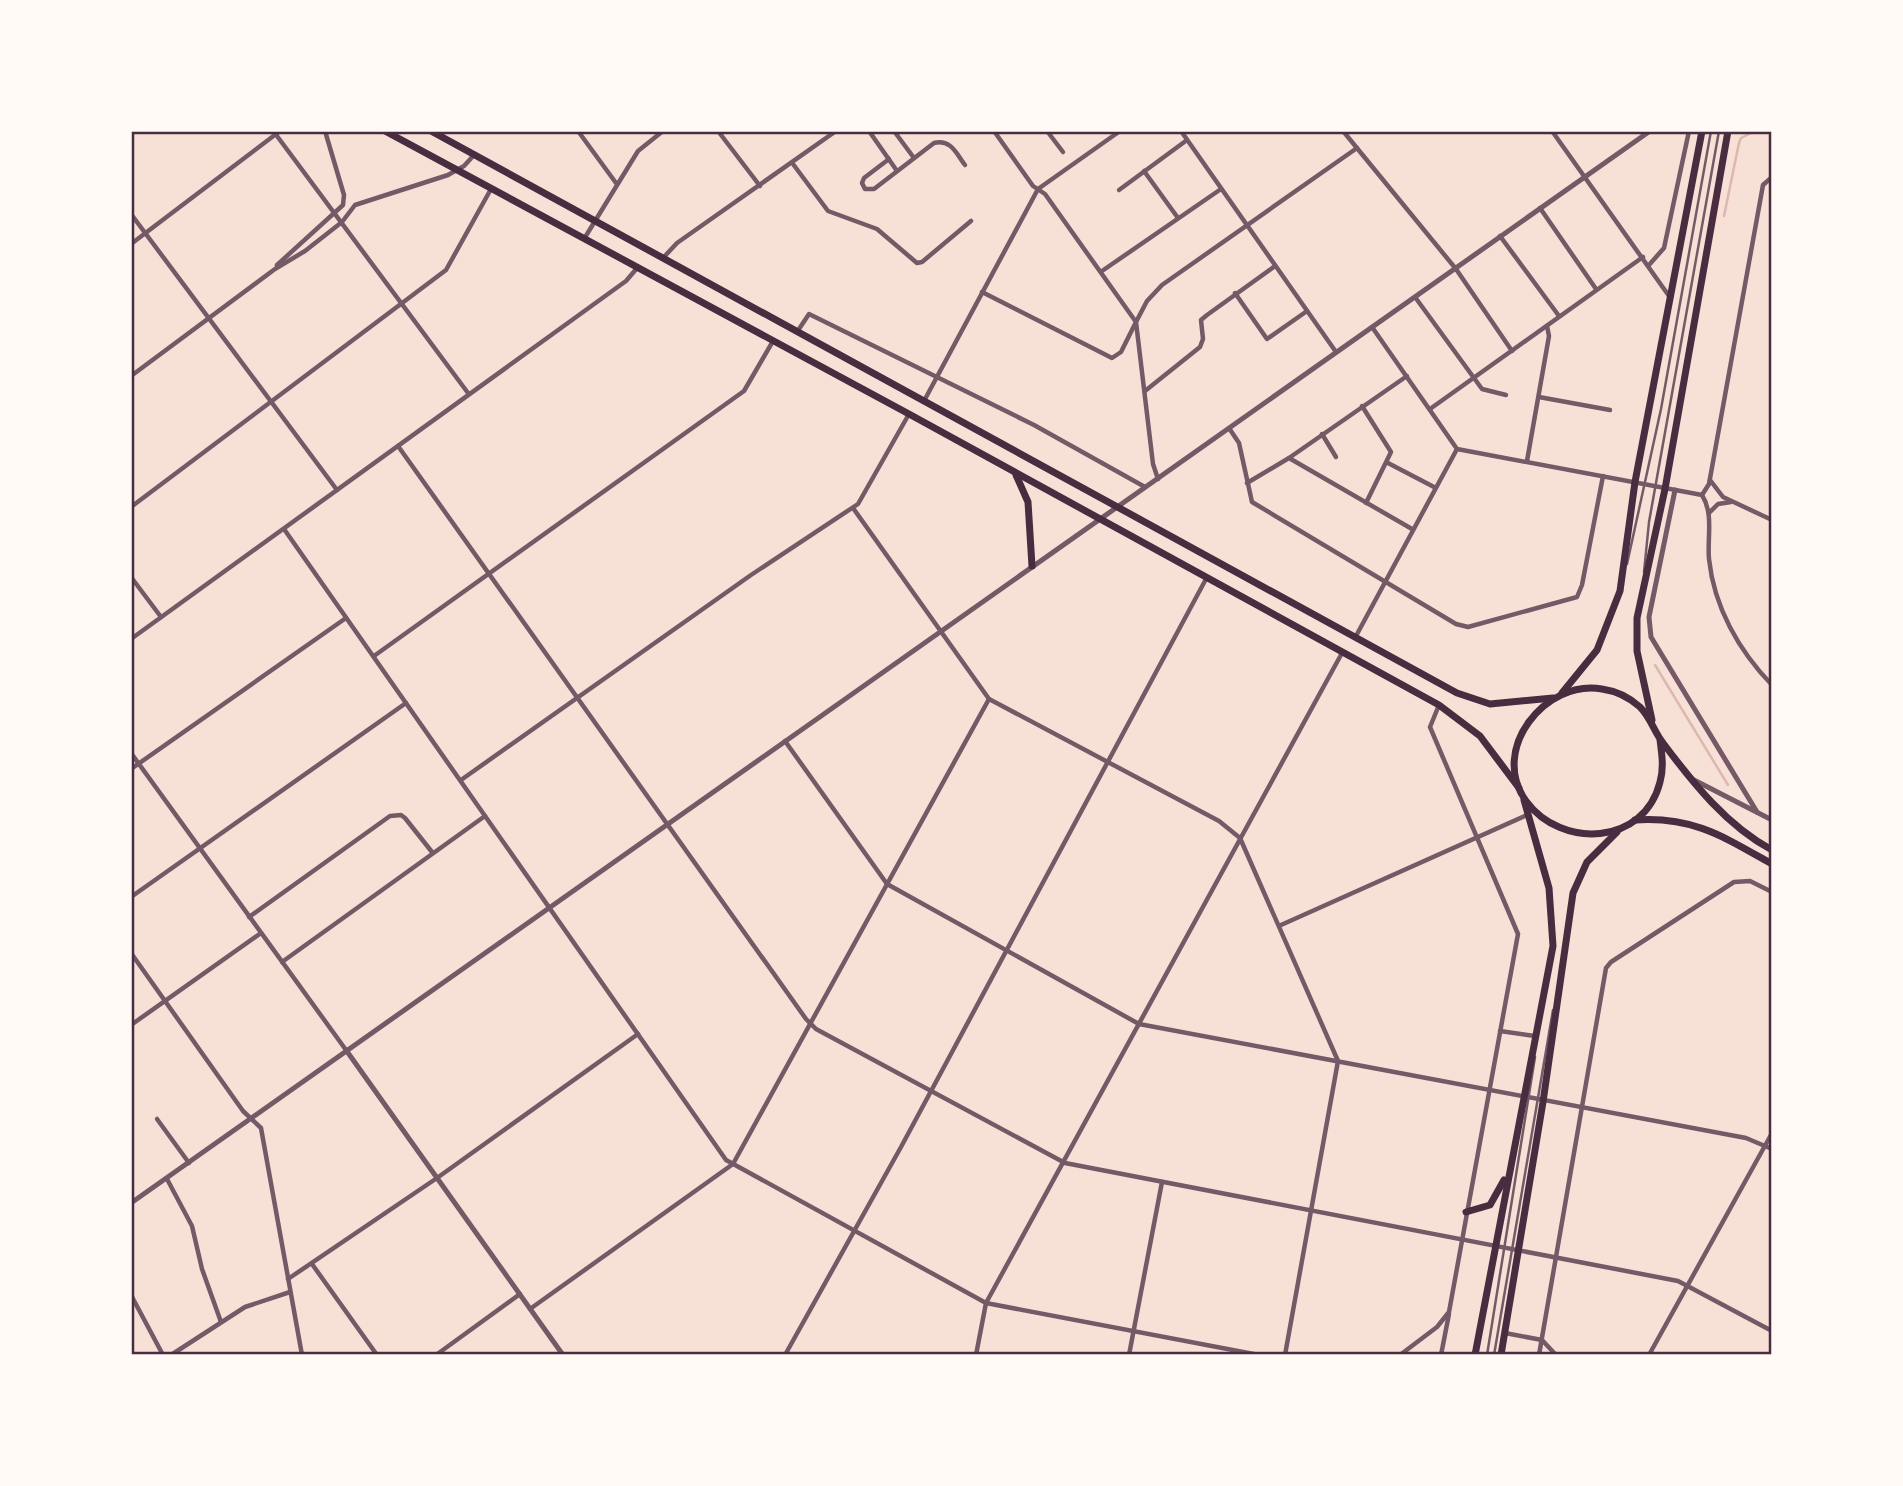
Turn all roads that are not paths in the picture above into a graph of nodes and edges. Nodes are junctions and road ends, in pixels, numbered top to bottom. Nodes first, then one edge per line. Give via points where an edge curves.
1 (325, 131) edge
2 (385, 131) edge
3 (430, 131) edge
4 (578, 131) edge
5 (663, 131) edge
6 (718, 131) edge
7 (836, 131) edge
8 (869, 131) edge
9 (894, 131) edge
10 (994, 131) edge
11 (1047, 131) edge
12 (1120, 131) edge
13 (1181, 131) edge
14 (1343, 131) edge
15 (1552, 131) edge
16 (1650, 131) edge
17 (1689, 131) edge
18 (1702, 131) edge
19 (1711, 131) edge
20 (1720, 131) edge
21 (1728, 131) edge
22 (278, 133) edge
23 (1187, 140) junction
24 (1357, 148) junction
25 (1063, 152) dead end
26 (474, 155) junction
27 (914, 158) junction
28 (889, 159) junction
29 (793, 164) junction
30 (965, 165) dead end
31 (458, 171) junction
32 (897, 171) junction
33 (1144, 171) junction
34 (1772, 177) edge
35 (1584, 178) junction
36 (616, 183) junction
37 (760, 186) junction
38 (491, 189) junction
39 (1038, 189) junction
40 (1221, 189) junction
41 (1119, 190) dead end
42 (1540, 208) junction
43 (131, 214) edge
44 (335, 214) junction
45 (1178, 218) junction
46 (593, 221) junction
47 (971, 221) dead end
48 (342, 222) junction
49 (1246, 227) junction
50 (146, 234) junction
51 (1500, 236) junction
52 (584, 239) junction
53 (131, 244) edge
54 (1643, 257) junction
55 (662, 259) junction
56 (1649, 265) junction
57 (1275, 266) junction
58 (638, 267) junction
59 (1456, 268) junction
60 (275, 269) junction
61 (1102, 271) junction
62 (1596, 289) junction
63 (982, 292) junction
64 (1235, 293) junction
65 (1415, 297) junction
66 (1671, 299) junction
67 (402, 303) junction
68 (1307, 311) junction
69 (1559, 316) junction
70 (208, 318) junction
71 (1136, 322) junction
72 (1547, 326) junction
73 (1371, 327) junction
74 (797, 332) junction
75 (774, 341) junction
76 (1512, 351) junction
77 (1336, 352) junction
78 (131, 376) edge
79 (1407, 376) junction
80 (937, 377) junction
81 (1473, 379) junction
82 (1145, 391) junction
83 (468, 393) junction
84 (1506, 395) dead end
85 (1539, 397) junction
86 (924, 401) junction
87 (272, 402) junction
88 (1362, 406) junction
89 (1430, 409) junction
90 (1610, 410) dead end
91 (909, 414) junction
92 (1229, 428) junction
93 (1322, 434) junction
94 (398, 446) junction
95 (1457, 449) junction
96 (1336, 457) dead end
97 (1289, 458) junction
98 (1527, 461) junction
99 (1388, 463) junction
100 (1016, 474) junction
101 (1603, 476) junction
102 (1158, 480) junction
103 (1710, 480) junction
104 (1635, 482) junction
105 (1247, 483) junction
106 (1646, 484) junction
107 (1656, 487) junction
108 (1146, 488) junction
109 (1434, 488) junction
110 (337, 489) junction
111 (1665, 489) junction
112 (1675, 491) junction
113 (1702, 495) junction
114 (1731, 502) junction
115 (1366, 503) junction
116 (131, 506) edge
117 (853, 508) junction
118 (1118, 509) junction
119 (1709, 513) junction
120 (1772, 520) edge
121 (1100, 522) junction
122 (284, 529) junction
123 (1412, 529) junction
124 (1032, 566) junction
125 (489, 573) junction
126 (1624, 576) junction
127 (131, 577) edge
128 (1206, 579) junction
129 (1383, 581) junction
130 (1640, 600) junction
131 (161, 617) junction
132 (346, 618) junction
133 (941, 631) junction
134 (1356, 636) junction
135 (131, 639) edge
136 (1342, 653) junction
137 (373, 656) junction
138 (1772, 685) edge
139 (1562, 693) junction
140 (578, 697) junction
141 (1553, 698) junction
142 (989, 699) junction
143 (406, 703) junction
144 (1439, 705) junction
145 (1653, 724) junction
146 (1660, 740) junction
147 (785, 741) junction
148 (131, 753) edge
149 (1108, 762) junction
150 (139, 764) junction
151 (131, 769) edge
152 (461, 780) junction
153 (1693, 780) junction
154 (1519, 788) junction
155 (1523, 796) junction
156 (1757, 813) junction
157 (1527, 815) junction
158 (485, 816) junction
159 (1635, 820) junction
160 (1772, 820) edge
161 (668, 824) junction
162 (1620, 829) junction
163 (1240, 838) junction
164 (1478, 838) junction
165 (200, 848) junction
166 (1772, 850) edge
167 (432, 852) junction
168 (1772, 864) edge
169 (887, 884) junction
170 (1772, 892) edge
171 (131, 897) edge
172 (551, 907) junction
173 (249, 917) junction
174 (1281, 925) junction
175 (261, 933) junction
176 (1006, 951) junction
177 (131, 953) edge
178 (282, 962) junction
179 (139, 964) junction
180 (1550, 964) junction
181 (131, 970) edge
182 (165, 1000) junction
183 (811, 1024) junction
184 (1139, 1024) junction
185 (131, 1025) edge
186 (1500, 1031) junction
187 (638, 1034) junction
188 (1535, 1036) junction
189 (345, 1049) junction
190 (1338, 1061) junction
191 (1490, 1089) junction
192 (930, 1091) junction
193 (1526, 1096) junction
194 (1540, 1101) junction
195 (1582, 1108) junction
196 (253, 1118) junction
197 (157, 1119) dead end
198 (1772, 1133) edge
199 (1765, 1145) junction
200 (1772, 1149) edge
201 (1065, 1163) junction
202 (190, 1164) junction
203 (733, 1164) junction
204 (1507, 1177) junction
205 (437, 1178) junction
206 (167, 1179) junction
207 (1162, 1182) junction
208 (131, 1203) edge
209 (1311, 1210) junction
210 (1466, 1212) junction
211 (853, 1232) junction
212 (1461, 1239) junction
213 (1494, 1245) junction
214 (1504, 1247) junction
215 (1515, 1250) junction
216 (1557, 1257) junction
217 (312, 1264) junction
218 (288, 1279) junction
219 (1687, 1284) junction
220 (290, 1292) junction
221 (520, 1294) junction
222 (131, 1295) edge
223 (986, 1303) junction
224 (530, 1309) junction
225 (1449, 1312) junction
226 (221, 1322) junction
227 (1134, 1330) junction
228 (1772, 1331) edge
229 (1505, 1333) junction
230 (1542, 1340) junction
231 (163, 1355) edge
232 (171, 1355) edge
233 (302, 1355) edge
234 (377, 1355) edge
235 (436, 1355) edge
236 (563, 1355) edge
237 (785, 1355) edge
238 (976, 1355) edge
239 (1129, 1355) edge
240 (1259, 1355) edge
241 (1285, 1355) edge
242 (1400, 1355) edge
243 (1441, 1355) edge
244 (1475, 1355) edge
245 (1487, 1355) edge
246 (1494, 1355) edge
247 (1501, 1355) edge
248 (1539, 1355) edge
249 (1556, 1355) edge
250 (1649, 1355) edge

1 - 44 street via 344,195
2 - 31 main road
3 - 26 main road
4 - 36 street
5 - 36 street via 638,150
6 - 37 street
7 - 29 street
8 - 28 street
9 - 27 street
10 - 39 street
11 - 25 street
12 - 39 street
13 - 23 street
14 - 24 street
15 - 35 street
16 - 35 street
17 - 56 street via 1664,248
18 - 66 main road
19 - 106 lane
20 - 107 lane
21 - 111 main road
22 - 44 street
22 - 50 street
23 - 33 street
23 - 40 street
24 - 49 street
24 - 59 street
26 - 31 street
26 - 46 main road
27 - 30 street via 934,143 946,142
27 - 32 street
28 - 32 street
28 - 32 street via 864,178 864,187 874,189
29 - 37 street
29 - 47 street via 828,211 877,229 917,262
31 - 38 main road
31 - 48 street via 361,202
33 - 41 street
33 - 45 street
34 - 103 street via 1763,185
35 - 42 street
35 - 54 street
36 - 46 street
37 - 55 street via 677,243
38 - 52 main road
38 - 67 street via 451,264
39 - 61 street
39 - 63 street
40 - 45 street
40 - 49 street
42 - 51 street
42 - 62 street
43 - 50 street
44 - 48 street
44 - 60 street
45 - 61 street
46 - 52 street
46 - 55 main road
48 - 60 street
48 - 67 street
49 - 57 street
49 - 71 street via 1162,285
50 - 53 street
50 - 70 street
51 - 59 street
51 - 69 street
52 - 58 main road
54 - 56 street
54 - 62 street
55 - 74 main road
56 - 66 street
57 - 64 street
57 - 68 street
58 - 75 main road
58 - 83 street via 626,281
59 - 65 street
59 - 76 street
60 - 70 street
61 - 71 street
62 - 69 street
63 - 71 street via 1112,358 1121,352
63 - 80 street
64 - 68 street via 1267,339
64 - 82 street via 1201,320 1200,347
65 - 73 street
65 - 81 street
66 - 104 main road
67 - 83 street
67 - 87 street
68 - 77 street
69 - 72 street
70 - 78 street
70 - 87 street
71 - 82 street
72 - 76 street
72 - 85 street
73 - 77 street
73 - 79 street
74 - 80 street via 809,314
74 - 86 main road
75 - 91 main road
75 - 125 street via 744,391
76 - 81 street
77 - 92 street
79 - 88 street
79 - 89 street
80 - 86 street
80 - 108 street
81 - 84 street via 1485,391
81 - 89 street
82 - 102 street
83 - 94 street
85 - 90 street
85 - 98 street
86 - 118 main road
87 - 110 street
87 - 116 street
88 - 93 street
88 - 99 street via 1389,447
89 - 95 street
91 - 100 main road
91 - 117 street via 868,491
92 - 102 street
92 - 105 street via 1239,443
93 - 96 street
93 - 97 street
94 - 110 street
94 - 125 street
95 - 98 street
95 - 109 street
97 - 105 street
97 - 115 street
98 - 101 street
99 - 109 street
99 - 115 street
100 - 121 main road
100 - 124 main road via 1028,502
101 - 104 street
101 - 129 street via 1582,585 1573,600 1468,626 1456,624
102 - 108 street
103 - 113 street
103 - 114 street
104 - 106 street
104 - 126 main road
105 - 129 street via 1258,507
106 - 107 street
106 - 126 lane
107 - 111 street
107 - 130 lane
108 - 118 street
109 - 123 street
110 - 122 street
111 - 112 street
111 - 130 main road
112 - 113 street
112 - 156 street via 1649,617 1651,636
113 - 119 street
114 - 119 street via 1718,504
114 - 120 street
115 - 123 street
117 - 133 street
117 - 140 street
118 - 121 street
118 - 134 main road
119 - 138 street via 1709,556 1718,600 1744,649
121 - 124 street
121 - 128 main road
122 - 131 street
122 - 132 street
123 - 129 street
124 - 133 street
125 - 137 street
125 - 140 street
126 - 139 main road via 1603,638
127 - 131 street
128 - 136 main road
128 - 149 street
129 - 134 street
130 - 145 main road via 1637,651
131 - 135 street
132 - 137 street
132 - 150 street
133 - 142 street
133 - 147 street
134 - 141 main road via 1477,702 1506,705
136 - 144 main road
136 - 163 street
137 - 143 street
139 - 141 main road
139 - 145 main road via 1582,688 1623,695
140 - 152 street
140 - 161 street
141 - 154 main road via 1539,708 1521,736
142 - 149 street
142 - 169 street
143 - 152 street
143 - 165 street
144 - 154 main road via 1479,736
144 - 164 street via 1430,727
145 - 146 main road
146 - 153 main road
146 - 159 main road via 1660,785
147 - 161 street
147 - 169 street
148 - 150 street
149 - 163 street via 1219,821
149 - 176 street
150 - 151 street
150 - 165 street
152 - 158 street
153 - 156 street
153 - 166 main road via 1737,826
154 - 155 main road
155 - 157 main road
155 - 162 main road via 1540,816 1578,835
156 - 160 street
157 - 164 street
157 - 180 main road via 1553,905
158 - 167 street
158 - 172 street
159 - 162 main road
159 - 168 main road via 1666,819 1701,826
161 - 172 street
161 - 183 street
162 - 194 main road via 1581,870 1573,893
163 - 174 street
163 - 184 street
164 - 174 street
164 - 186 street via 1518,934
165 - 171 street
165 - 173 street
167 - 173 street via 405,818 390,816
167 - 178 street
169 - 176 street
169 - 183 street
170 - 195 street via 1740,880 1606,968
172 - 187 street
172 - 189 street
173 - 175 street
174 - 190 street
175 - 178 street
175 - 182 street
176 - 184 street
176 - 192 street
177 - 179 street
178 - 189 street
179 - 181 street
179 - 182 street
180 - 188 main road
180 - 193 lane
182 - 185 street
182 - 196 street via 243,1111
183 - 192 street
183 - 203 street
184 - 190 street
184 - 201 street
186 - 188 street
186 - 191 street
187 - 203 street via 722,1156
187 - 205 street
188 - 193 main road
189 - 196 street
189 - 205 street
190 - 191 street
190 - 209 street
191 - 193 street
191 - 210 street
192 - 201 street
192 - 211 street
193 - 194 street
193 - 204 main road
193 - 214 lane
194 - 195 street
194 - 215 main road
195 - 199 street
195 - 216 street
196 - 202 street
196 - 218 street via 265,1142
197 - 202 street
198 - 199 street
199 - 200 street
199 - 219 street
201 - 207 street
201 - 223 street
202 - 206 street
203 - 211 street
203 - 224 street
204 - 210 main road via 1490,1205
204 - 213 main road
205 - 217 street
205 - 221 street
206 - 208 street
206 - 226 street via 192,1226
207 - 209 street
207 - 227 street
209 - 212 street
209 - 241 street
210 - 212 street
211 - 223 street
211 - 237 street
212 - 213 street
212 - 225 street
213 - 214 street
213 - 244 main road
214 - 215 street
214 - 245 lane
215 - 216 street
215 - 229 main road
215 - 246 lane
216 - 219 street
216 - 230 street
217 - 218 street
217 - 234 street
218 - 220 street
219 - 228 street
219 - 250 street
220 - 226 street via 255,1303
220 - 233 street
221 - 224 street
221 - 235 street
222 - 231 street
223 - 227 street
223 - 238 street
224 - 236 street
225 - 242 street
225 - 243 street
226 - 232 street
227 - 239 street
227 - 240 street
229 - 230 street
229 - 247 main road
230 - 248 street
230 - 249 street

